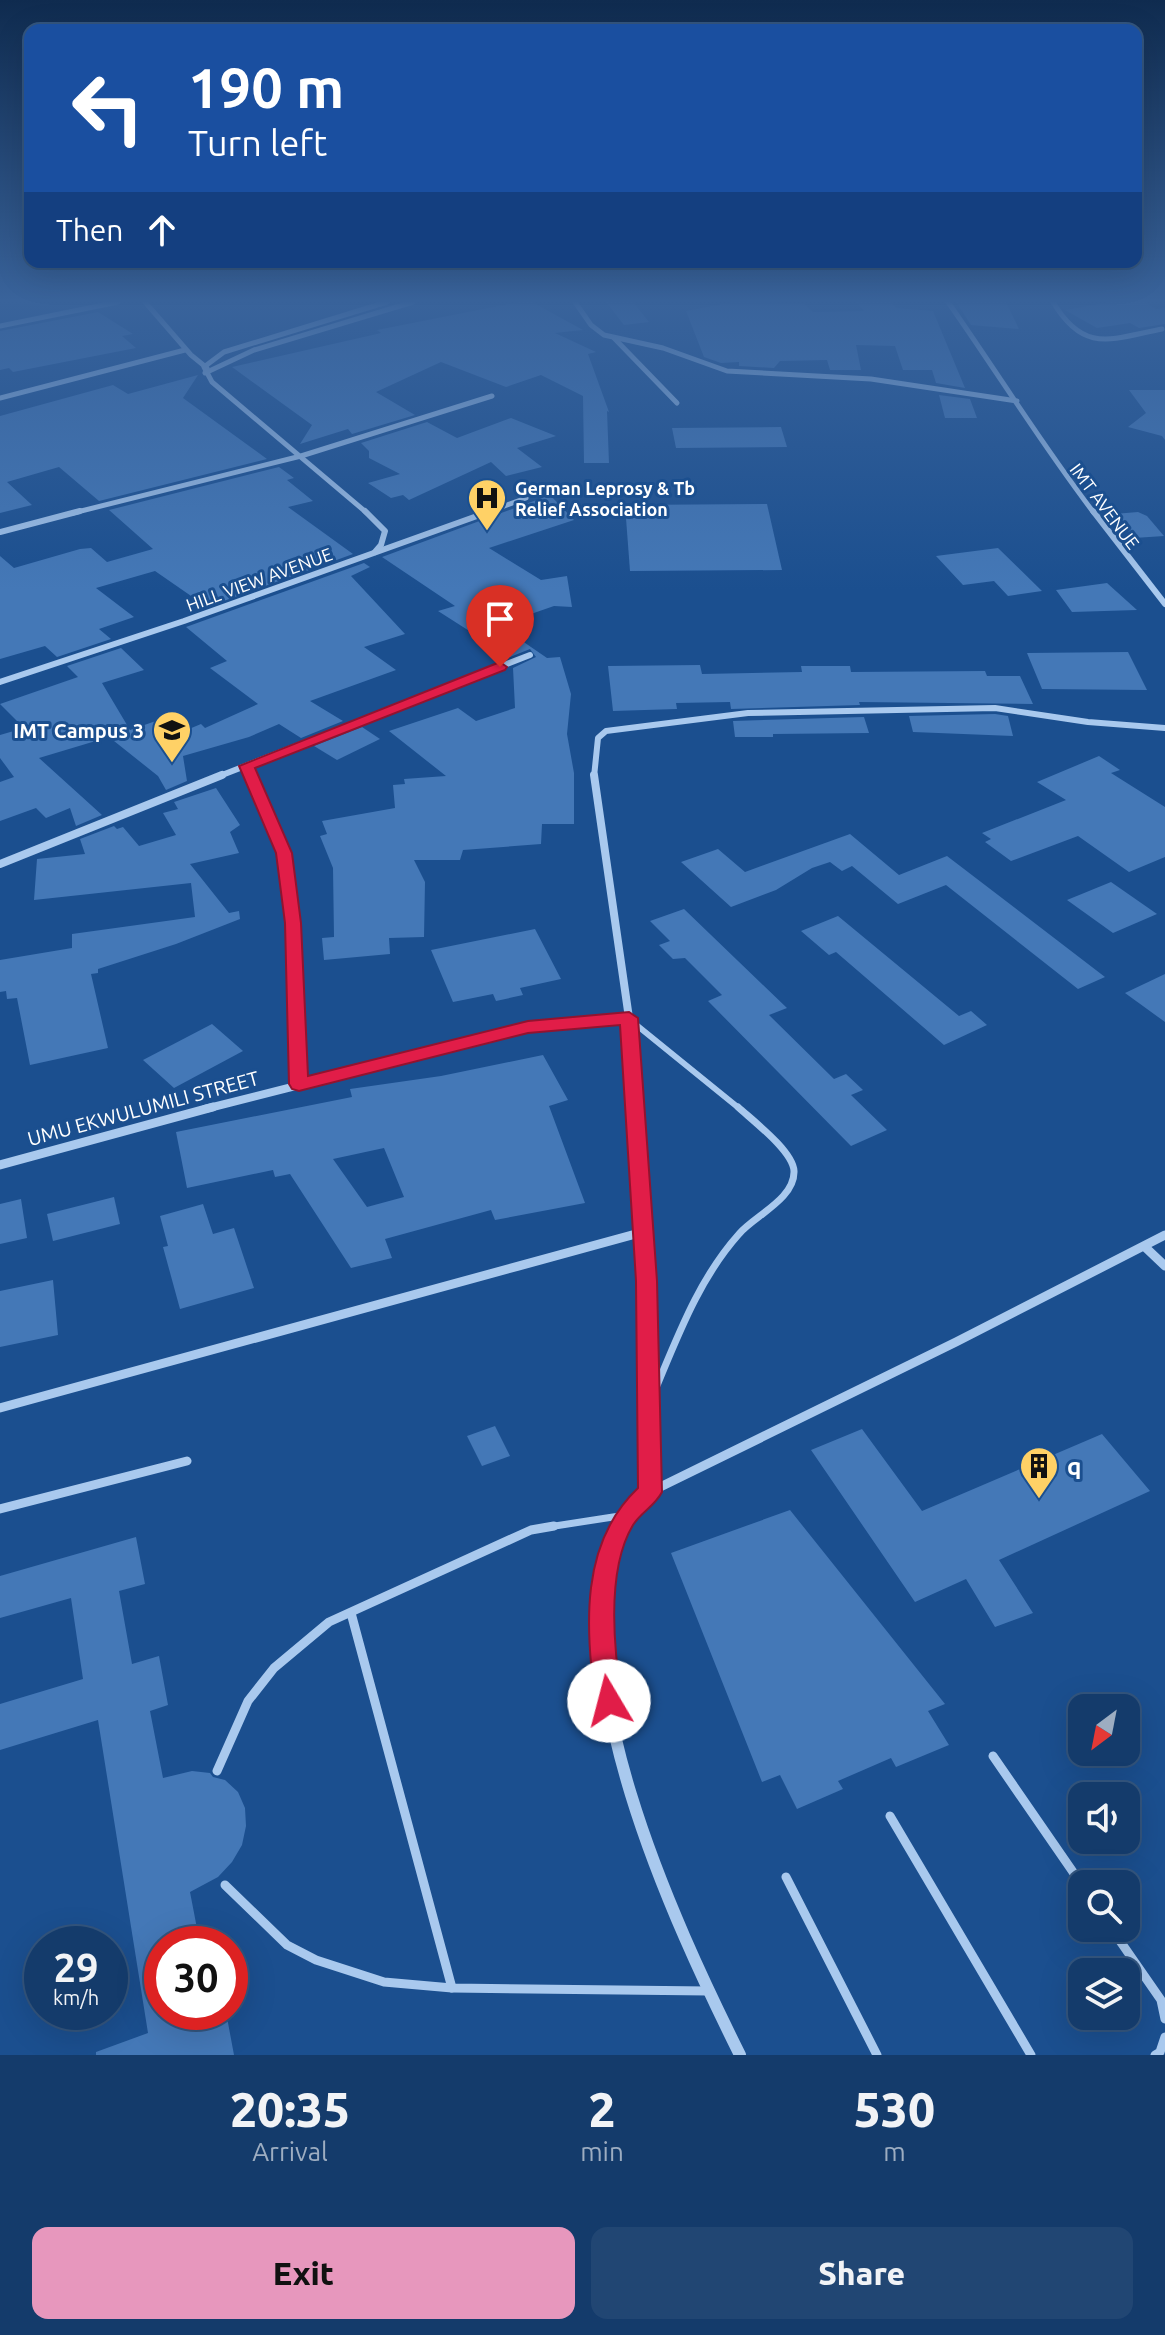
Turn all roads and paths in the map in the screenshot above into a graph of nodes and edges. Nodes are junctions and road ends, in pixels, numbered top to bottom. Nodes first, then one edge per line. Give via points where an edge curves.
1 (231, 398) edge
2 (486, 398) edge
3 (672, 398) edge
4 (996, 398) edge
5 (1015, 398) edge
6 (1017, 401) junction
7 (677, 403) dead end
8 (301, 456) junction
9 (526, 498) dead end
10 (0, 532) edge
11 (374, 552) junction
12 (1165, 604) edge
13 (530, 655) dead end
14 (0, 682) edge
15 (1165, 728) edge
16 (247, 766) junction
17 (0, 864) edge
18 (629, 1018) junction
19 (299, 1084) junction
20 (0, 1165) edge
21 (643, 1232) junction
22 (1165, 1235) edge
23 (1145, 1247) junction
24 (1165, 1266) edge
25 (648, 1405) junction
26 (0, 1408) edge
27 (187, 1461) dead end
28 (650, 1492) junction
29 (0, 1509) edge
30 (626, 1515) junction
31 (351, 1613) junction
32 (993, 1756) dead end
33 (217, 1771) dead end
34 (890, 1816) dead end
35 (1072, 1870) edge
36 (786, 1877) dead end
37 (225, 1885) dead end
38 (1121, 1942) edge
39 (452, 1988) junction
40 (708, 1991) junction
41 (1165, 2019) edge
42 (1165, 2037) edge
43 (740, 2055) edge
44 (877, 2055) edge
45 (1031, 2055) edge
46 (1155, 2055) edge

1 - 8 street
2 - 8 street
3 - 7 street
4 - 6 street
5 - 6 street, IMT AVENUE
6 - 12 street, IMT AVENUE via 1046,450
8 - 10 street
8 - 11 street via 385,531
9 - 11 street, HILL VIEW AVENUE
11 - 14 street, HILL VIEW AVENUE
13 - 16 street
15 - 18 street via 995,708 748,713 606,731 598,738 594,776
16 - 17 street
16 - 19 street via 284,853 293,923
18 - 19 street, UMU EKWULUMILI STREET via 528,1027
18 - 21 street
18 - 25 lane via 761,1127 795,1166 783,1194 717,1260
19 - 20 street, UMU EKWULUMILI STREET
21 - 25 street
21 - 26 street
22 - 23 street
23 - 24 street
23 - 28 street
25 - 28 street
27 - 29 street
28 - 30 street
30 - 31 lane via 531,1530
30 - 40 street via 609,1550 600,1639 613,1733 653,1863
31 - 33 lane via 329,1622 274,1668 248,1701
31 - 39 lane
32 - 35 lane
34 - 45 lane
36 - 44 lane
37 - 39 lane via 267,1930 316,1960 384,1982
38 - 41 lane via 1161,2000
39 - 40 lane
40 - 43 street
42 - 46 lane

